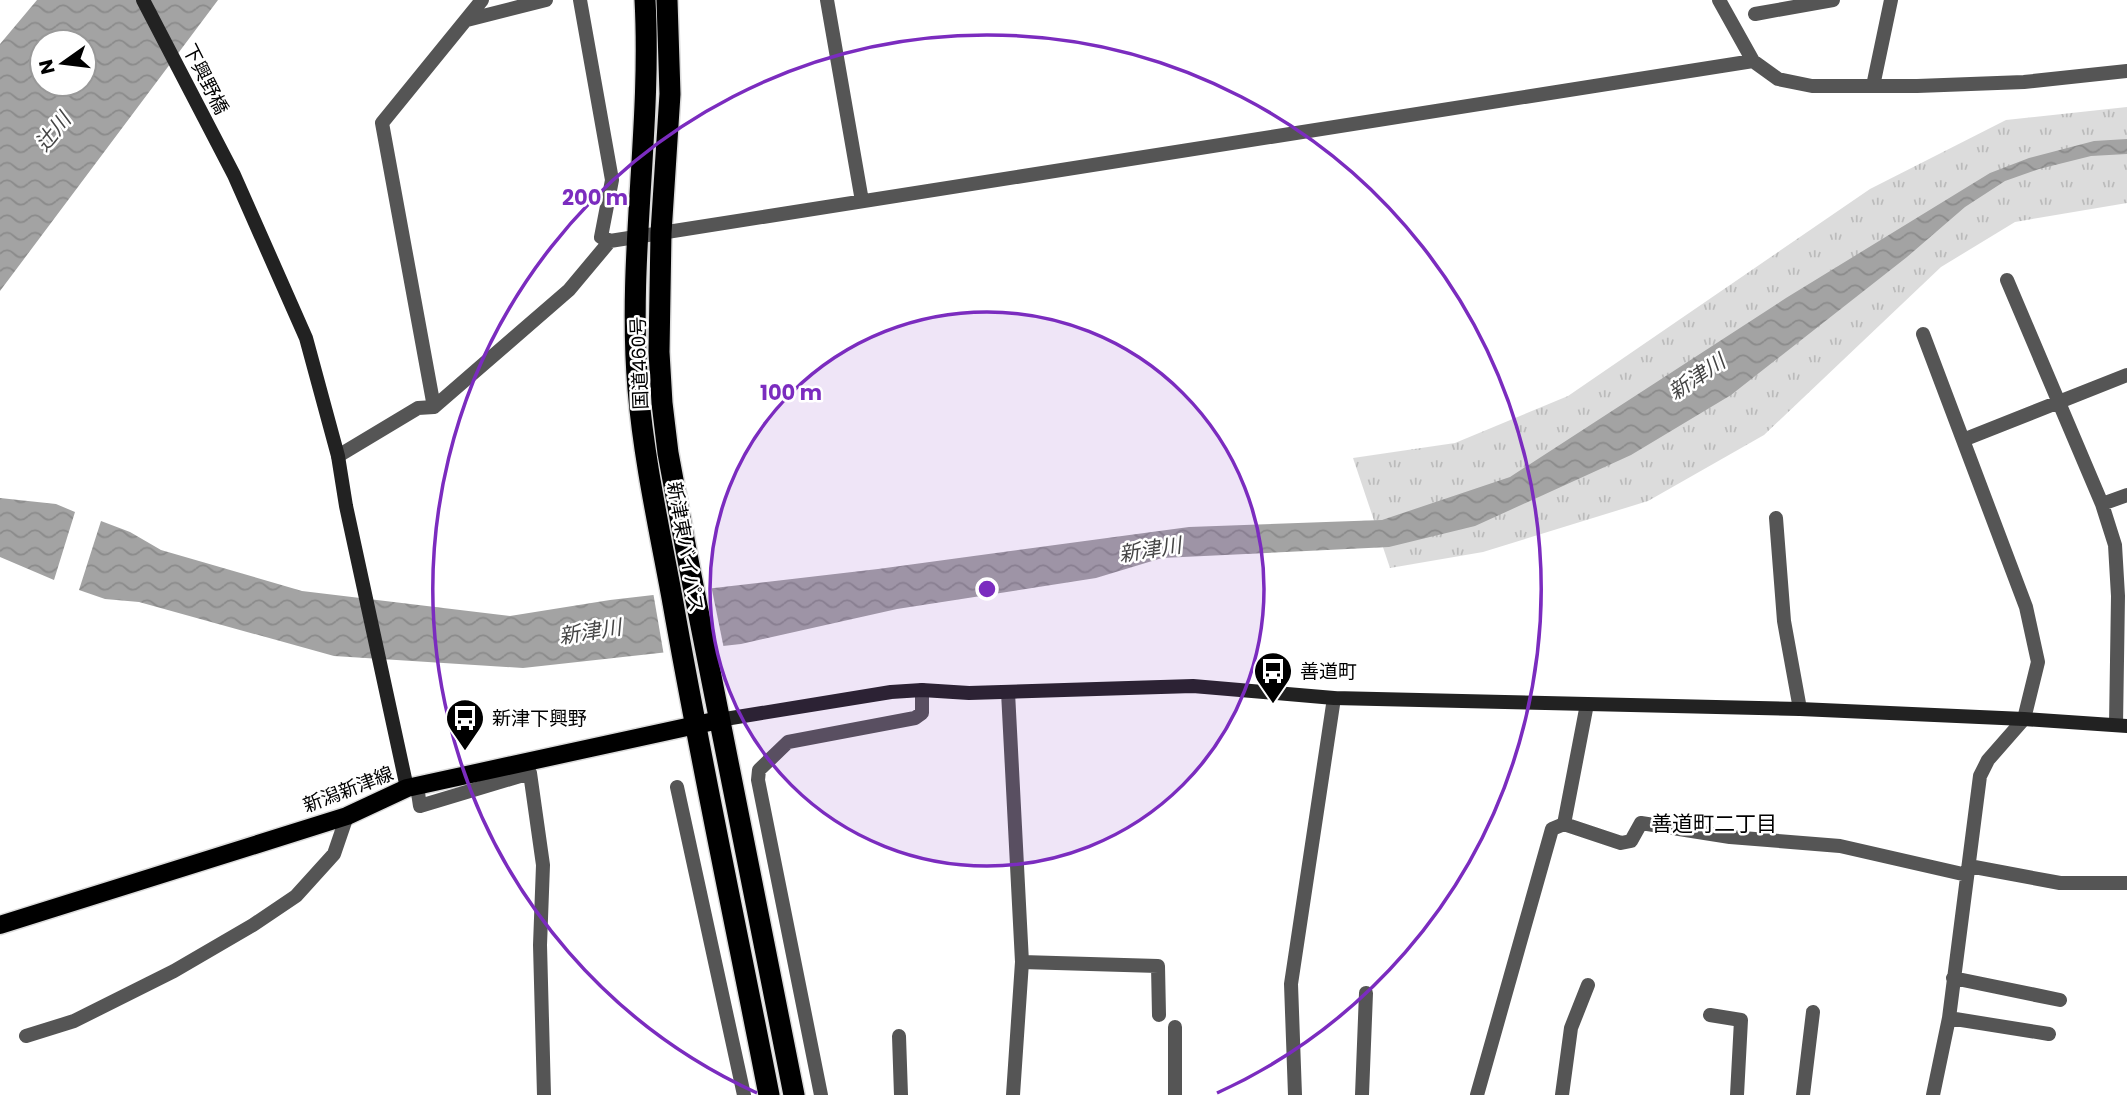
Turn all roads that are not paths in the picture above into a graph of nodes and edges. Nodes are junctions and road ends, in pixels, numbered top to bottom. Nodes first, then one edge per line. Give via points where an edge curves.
1 (144, 0) edge
2 (482, 0) edge
3 (546, 0) edge
4 (580, 0) edge
5 (645, 0) edge
6 (667, 0) edge
7 (827, 0) edge
8 (1719, 0) edge
9 (1833, 0) edge
10 (1891, 0) edge
11 (1755, 14) dead end
12 (467, 20) junction
13 (1753, 61) junction
14 (2127, 71) edge
15 (1873, 86) junction
16 (862, 201) junction
17 (661, 233) junction
18 (637, 237) junction
19 (611, 241) junction
20 (2007, 280) dead end
21 (1923, 334) dead end
22 (2127, 375) edge
23 (2057, 402) junction
24 (434, 407) junction
25 (1963, 440) junction
26 (338, 456) junction
27 (2127, 495) edge
28 (2102, 504) junction
29 (1776, 518) dead end
30 (2122, 595) edge
31 (922, 690) junction
32 (1008, 692) junction
33 (1334, 698) junction
34 (1587, 704) junction
35 (1800, 709) junction
36 (2024, 719) junction
37 (719, 720) junction
38 (695, 725) junction
39 (2122, 726) edge
40 (412, 787) junction
41 (677, 787) dead end
42 (347, 816) junction
43 (1564, 824) junction
44 (1968, 871) junction
45 (2127, 883) edge
46 (0, 925) edge
47 (1022, 962) junction
48 (1953, 978) junction
49 (1588, 985) dead end
50 (1366, 993) dead end
51 (2060, 1000) dead end
52 (1813, 1012) dead end
53 (1159, 1015) dead end
54 (1710, 1015) dead end
55 (1949, 1018) junction
56 (1175, 1027) dead end
57 (2049, 1034) dead end
58 (26, 1036) dead end
59 (900, 1036) dead end
60 (544, 1095) edge
61 (744, 1095) edge
62 (769, 1095) edge
63 (794, 1095) edge
64 (821, 1095) edge
65 (901, 1095) edge
66 (1013, 1095) edge
67 (1175, 1095) edge
68 (1295, 1095) edge
69 (1362, 1095) edge
70 (1477, 1095) edge
71 (1562, 1095) edge
72 (1737, 1095) edge
73 (1803, 1095) edge
74 (1933, 1095) edge

1 - 26 street, 下興野橋 via 234,175 306,338
2 - 12 street
3 - 12 street
4 - 19 street via 612,180 601,237
5 - 18 highway, 新津東バイパス
6 - 17 highway, 国道460号 via 670,94
7 - 16 street
8 - 13 street
9 - 11 street
10 - 15 street
12 - 24 street via 382,123
13 - 15 street via 1777,79 1812,86
13 - 16 street
14 - 15 street via 2024,82
16 - 17 street
17 - 18 street
17 - 37 highway, 国道460号 via 662,403
18 - 19 street
18 - 38 highway, 新津東バイパス via 635,338 643,441
19 - 24 street via 569,290
20 - 23 street
21 - 25 street
22 - 23 street
23 - 25 street
23 - 28 street
24 - 26 street via 418,408
25 - 36 street via 2026,607 2038,662
26 - 40 street, 下興野橋 via 382,675
27 - 28 street
28 - 30 street via 2115,545
29 - 35 street via 1784,621
30 - 39 street
31 - 32 street
31 - 37 street
31 - 64 street via 922,713 915,718 788,742 759,770
32 - 33 street via 1193,686
32 - 47 street
33 - 34 street
33 - 68 street via 1291,984
34 - 35 street
34 - 43 street
35 - 36 street
36 - 39 street
36 - 44 street via 1980,776
37 - 38 main road, 新潟新津線
37 - 63 highway
38 - 40 main road, 新潟新津線
38 - 62 highway, 新津東バイパス
40 - 42 main road, 新潟新津線
40 - 60 street via 420,806 530,773 544,865 540,945
41 - 61 street
42 - 46 main road, 新潟新津線
42 - 58 street via 334,854 296,896 174,971 74,1021
43 - 44 street via 1621,843 1631,841 1641,823 1730,837 1840,846
43 - 70 street via 1552,830
44 - 45 street via 2060,883
44 - 48 street
47 - 53 street via 1158,966
47 - 66 street
48 - 51 street
48 - 55 street
49 - 71 street via 1571,1028
50 - 69 street
52 - 73 street
54 - 72 street via 1741,1020
55 - 57 street
55 - 74 street
56 - 67 street
59 - 65 street

